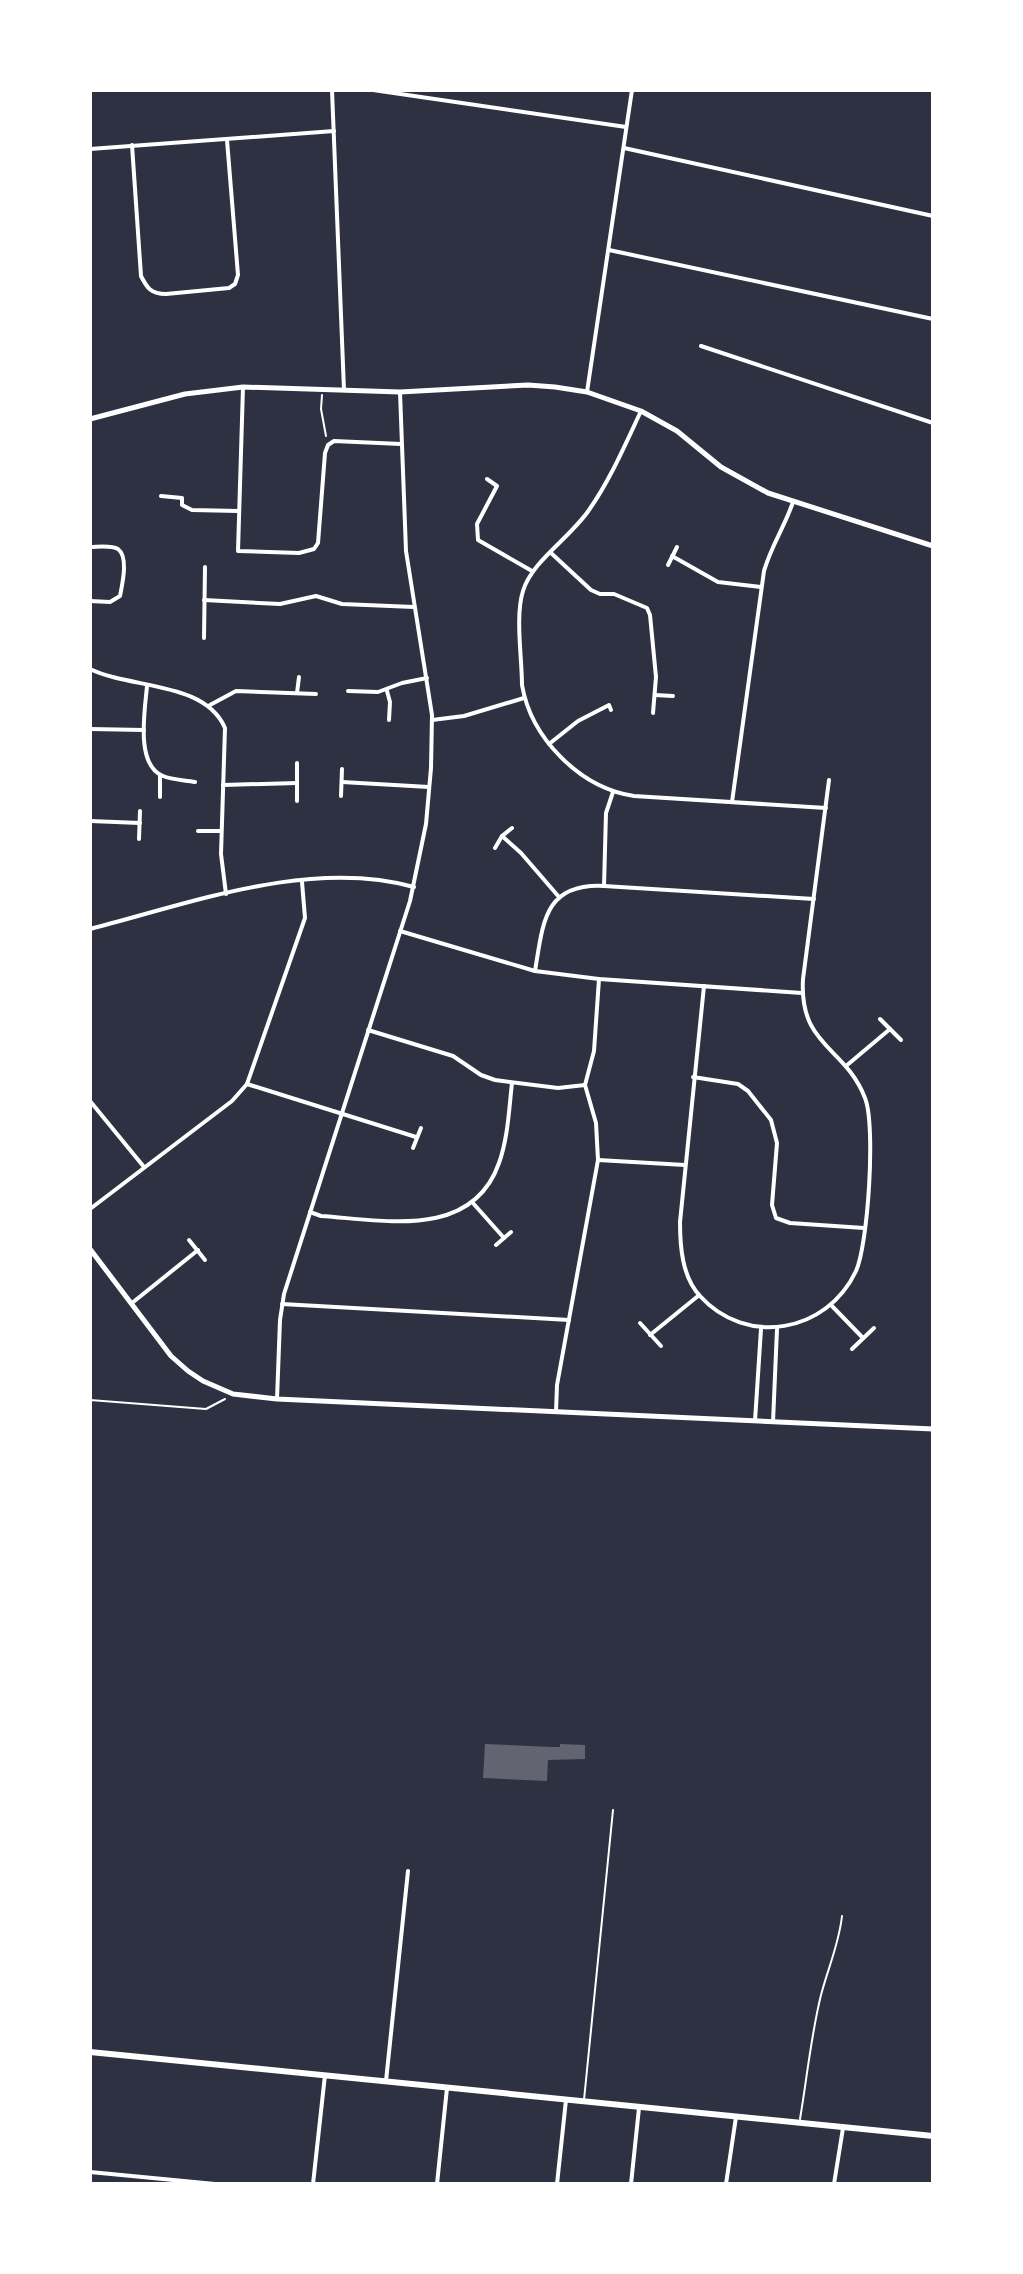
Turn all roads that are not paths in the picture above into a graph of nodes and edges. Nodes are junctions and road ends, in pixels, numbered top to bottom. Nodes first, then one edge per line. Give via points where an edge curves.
1 (332, 90) edge
2 (373, 90) edge
3 (632, 90) edge
4 (626, 127) junction
5 (334, 131) junction
6 (227, 140) junction
7 (132, 145) junction
8 (624, 148) junction
9 (90, 149) edge
10 (933, 216) edge
11 (609, 250) junction
12 (933, 319) edge
13 (701, 346) dead end
14 (243, 387) junction
15 (344, 390) junction
16 (400, 392) junction
17 (587, 392) junction
18 (641, 411) junction
19 (90, 419) edge
20 (933, 423) edge
21 (401, 444) junction
22 (487, 479) dead end
23 (161, 496) dead end
24 (793, 502) junction
25 (238, 511) junction
26 (933, 546) edge
27 (90, 547) edge
28 (677, 547) dead end
29 (551, 553) junction
30 (672, 556) junction
31 (668, 565) dead end
32 (205, 567) dead end
33 (532, 571) junction
34 (761, 587) junction
35 (204, 600) junction
36 (90, 601) edge
37 (414, 607) junction
38 (204, 638) dead end
39 (90, 669) edge
40 (299, 677) dead end
41 (427, 678) junction
42 (147, 686) junction
43 (387, 690) junction
44 (348, 691) dead end
45 (297, 693) junction
46 (316, 694) dead end
47 (655, 695) junction
48 (673, 696) dead end
49 (524, 698) junction
50 (210, 705) junction
51 (611, 710) dead end
52 (653, 713) dead end
53 (389, 720) dead end
54 (432, 720) junction
55 (90, 729) edge
56 (144, 730) junction
57 (549, 744) junction
58 (297, 763) dead end
59 (342, 769) dead end
60 (160, 776) junction
61 (829, 780) dead end
62 (195, 782) dead end
63 (342, 782) junction
64 (297, 783) junction
65 (223, 785) junction
66 (429, 787) junction
67 (613, 792) junction
68 (341, 796) dead end
69 (160, 797) dead end
70 (297, 801) dead end
71 (732, 802) junction
72 (826, 808) junction
73 (140, 811) dead end
74 (90, 821) edge
75 (140, 823) junction
76 (512, 828) dead end
77 (198, 831) dead end
78 (221, 831) junction
79 (502, 836) junction
80 (139, 839) dead end
81 (495, 848) dead end
82 (302, 882) junction
83 (604, 886) junction
84 (414, 887) junction
85 (226, 894) junction
86 (559, 897) junction
87 (814, 899) junction
88 (90, 929) edge
89 (400, 931) junction
90 (535, 971) junction
91 (599, 979) junction
92 (704, 986) junction
93 (802, 993) junction
94 (880, 1019) dead end
95 (890, 1029) junction
96 (368, 1030) junction
97 (901, 1040) dead end
98 (845, 1066) junction
99 (693, 1077) junction
100 (512, 1083) junction
101 (247, 1084) junction
102 (585, 1085) junction
103 (90, 1101) edge
104 (342, 1114) junction
105 (421, 1128) dead end
106 (416, 1137) junction
107 (413, 1148) dead end
108 (598, 1160) junction
109 (685, 1165) junction
110 (144, 1167) junction
111 (472, 1202) junction
112 (90, 1209) edge
113 (310, 1212) junction
114 (864, 1228) junction
115 (511, 1232) dead end
116 (504, 1238) junction
117 (189, 1240) dead end
118 (496, 1245) dead end
119 (90, 1249) edge
120 (198, 1250) junction
121 (205, 1260) dead end
122 (698, 1295) junction
123 (132, 1303) junction
124 (282, 1304) junction
125 (831, 1305) junction
126 (569, 1320) junction
127 (640, 1323) dead end
128 (874, 1328) dead end
129 (761, 1329) junction
130 (777, 1329) junction
131 (650, 1335) junction
132 (863, 1338) junction
133 (661, 1346) dead end
134 (852, 1349) dead end
135 (277, 1399) junction
136 (556, 1412) junction
137 (755, 1421) junction
138 (773, 1422) junction
139 (933, 1429) edge
140 (613, 1810) dead end
141 (408, 1871) dead end
142 (842, 1916) dead end
143 (90, 2052) edge
144 (325, 2075) junction
145 (386, 2081) junction
146 (447, 2088) junction
147 (566, 2100) junction
148 (583, 2102) junction
149 (639, 2108) junction
150 (736, 2117) junction
151 (800, 2124) junction
152 (843, 2128) junction
153 (933, 2136) edge
154 (90, 2172) edge
155 (215, 2184) edge
156 (313, 2184) edge
157 (437, 2184) edge
158 (557, 2184) edge
159 (631, 2184) edge
160 (726, 2184) edge
161 (834, 2184) edge

1 - 5 street
2 - 4 street
3 - 4 street
4 - 8 street
5 - 6 street
5 - 15 street
6 - 7 street
6 - 7 street via 235,284 166,294 147,289 141,276
7 - 9 street
8 - 10 street
8 - 11 street
11 - 12 street
11 - 17 street
13 - 20 street
14 - 15 street
14 - 19 street via 185,394
14 - 25 street
15 - 16 street
16 - 17 street via 528,385
16 - 21 street
17 - 18 street
18 - 24 street via 750,485
18 - 29 street via 606,484
21 - 25 street via 328,445 314,549 238,551
21 - 37 street
22 - 33 street via 497,486 477,524 478,540
23 - 25 street via 182,498 182,505 192,510
24 - 26 street
24 - 34 street via 773,542
27 - 36 street via 114,547 123,561 120,596 110,602
28 - 30 street
29 - 33 street
29 - 47 street via 591,590 647,608
30 - 31 street
30 - 34 street via 718,582
32 - 35 street
33 - 49 street via 521,595
34 - 71 street
35 - 37 street via 280,604 316,596 342,604
35 - 38 street
37 - 41 street
39 - 42 street
40 - 45 street
41 - 43 street
41 - 54 street
42 - 50 street
42 - 56 street
43 - 44 street
43 - 53 street
45 - 46 street
45 - 50 street via 236,691
47 - 48 street
47 - 52 street
49 - 54 street
49 - 57 street
50 - 65 street via 225,728
51 - 57 street via 609,705 589,714
54 - 66 street
55 - 56 street
56 - 60 street via 147,755
57 - 67 street via 574,769
58 - 64 street
59 - 63 street
60 - 62 street
60 - 69 street
61 - 72 street
63 - 66 street
63 - 68 street
64 - 65 street
64 - 70 street
65 - 78 street
66 - 84 street
67 - 71 street
67 - 83 street via 606,813
71 - 72 street
72 - 87 street
73 - 75 street
74 - 75 street
75 - 80 street
76 - 79 street
77 - 78 street
78 - 85 street
79 - 81 street
79 - 86 street
82 - 84 street via 329,876
82 - 85 street
82 - 101 street via 305,918
83 - 86 street via 579,887
83 - 87 street
84 - 89 street
85 - 88 street
86 - 90 street via 544,918
87 - 93 street
89 - 90 street
89 - 96 street
90 - 91 street
91 - 92 street
91 - 102 street via 594,1051
92 - 93 street
92 - 99 street
93 - 98 street via 815,1034
94 - 95 street
95 - 97 street
95 - 98 street
96 - 100 street via 444,1053 481,1075
96 - 104 street
98 - 114 street via 870,1117
99 - 109 street
99 - 114 street via 738,1084 771,1120 777,1143 772,1205 776,1218
100 - 102 street
100 - 111 street via 499,1162
101 - 104 street
101 - 110 street
102 - 108 street via 596,1123
103 - 110 street
104 - 106 street
104 - 113 street
105 - 106 street
106 - 107 street
108 - 109 street
108 - 126 street
109 - 122 street via 680,1247
110 - 112 street
111 - 113 street via 426,1221
111 - 116 street
113 - 124 street
114 - 125 street via 857,1269
115 - 116 street
116 - 118 street
117 - 120 street
119 - 123 street
120 - 121 street
120 - 123 street
122 - 129 street via 728,1317
122 - 131 street
123 - 135 street via 171,1356 203,1381 233,1394
124 - 126 street
124 - 135 street
125 - 130 street via 813,1318
125 - 132 street
126 - 136 street
127 - 131 street
128 - 132 street
129 - 130 street
129 - 137 street
130 - 138 street
131 - 133 street
132 - 134 street
135 - 136 street
136 - 137 street
137 - 138 street
138 - 139 street
140 - 148 lane
141 - 145 street
142 - 151 lane via 814,2032
143 - 144 main road
144 - 145 main road
144 - 156 street
145 - 146 main road
146 - 147 main road
146 - 157 street
147 - 148 main road
147 - 158 street
148 - 149 main road
149 - 150 main road
149 - 159 street
150 - 151 main road
150 - 160 street
151 - 152 main road
152 - 153 main road
152 - 161 street
154 - 155 street

